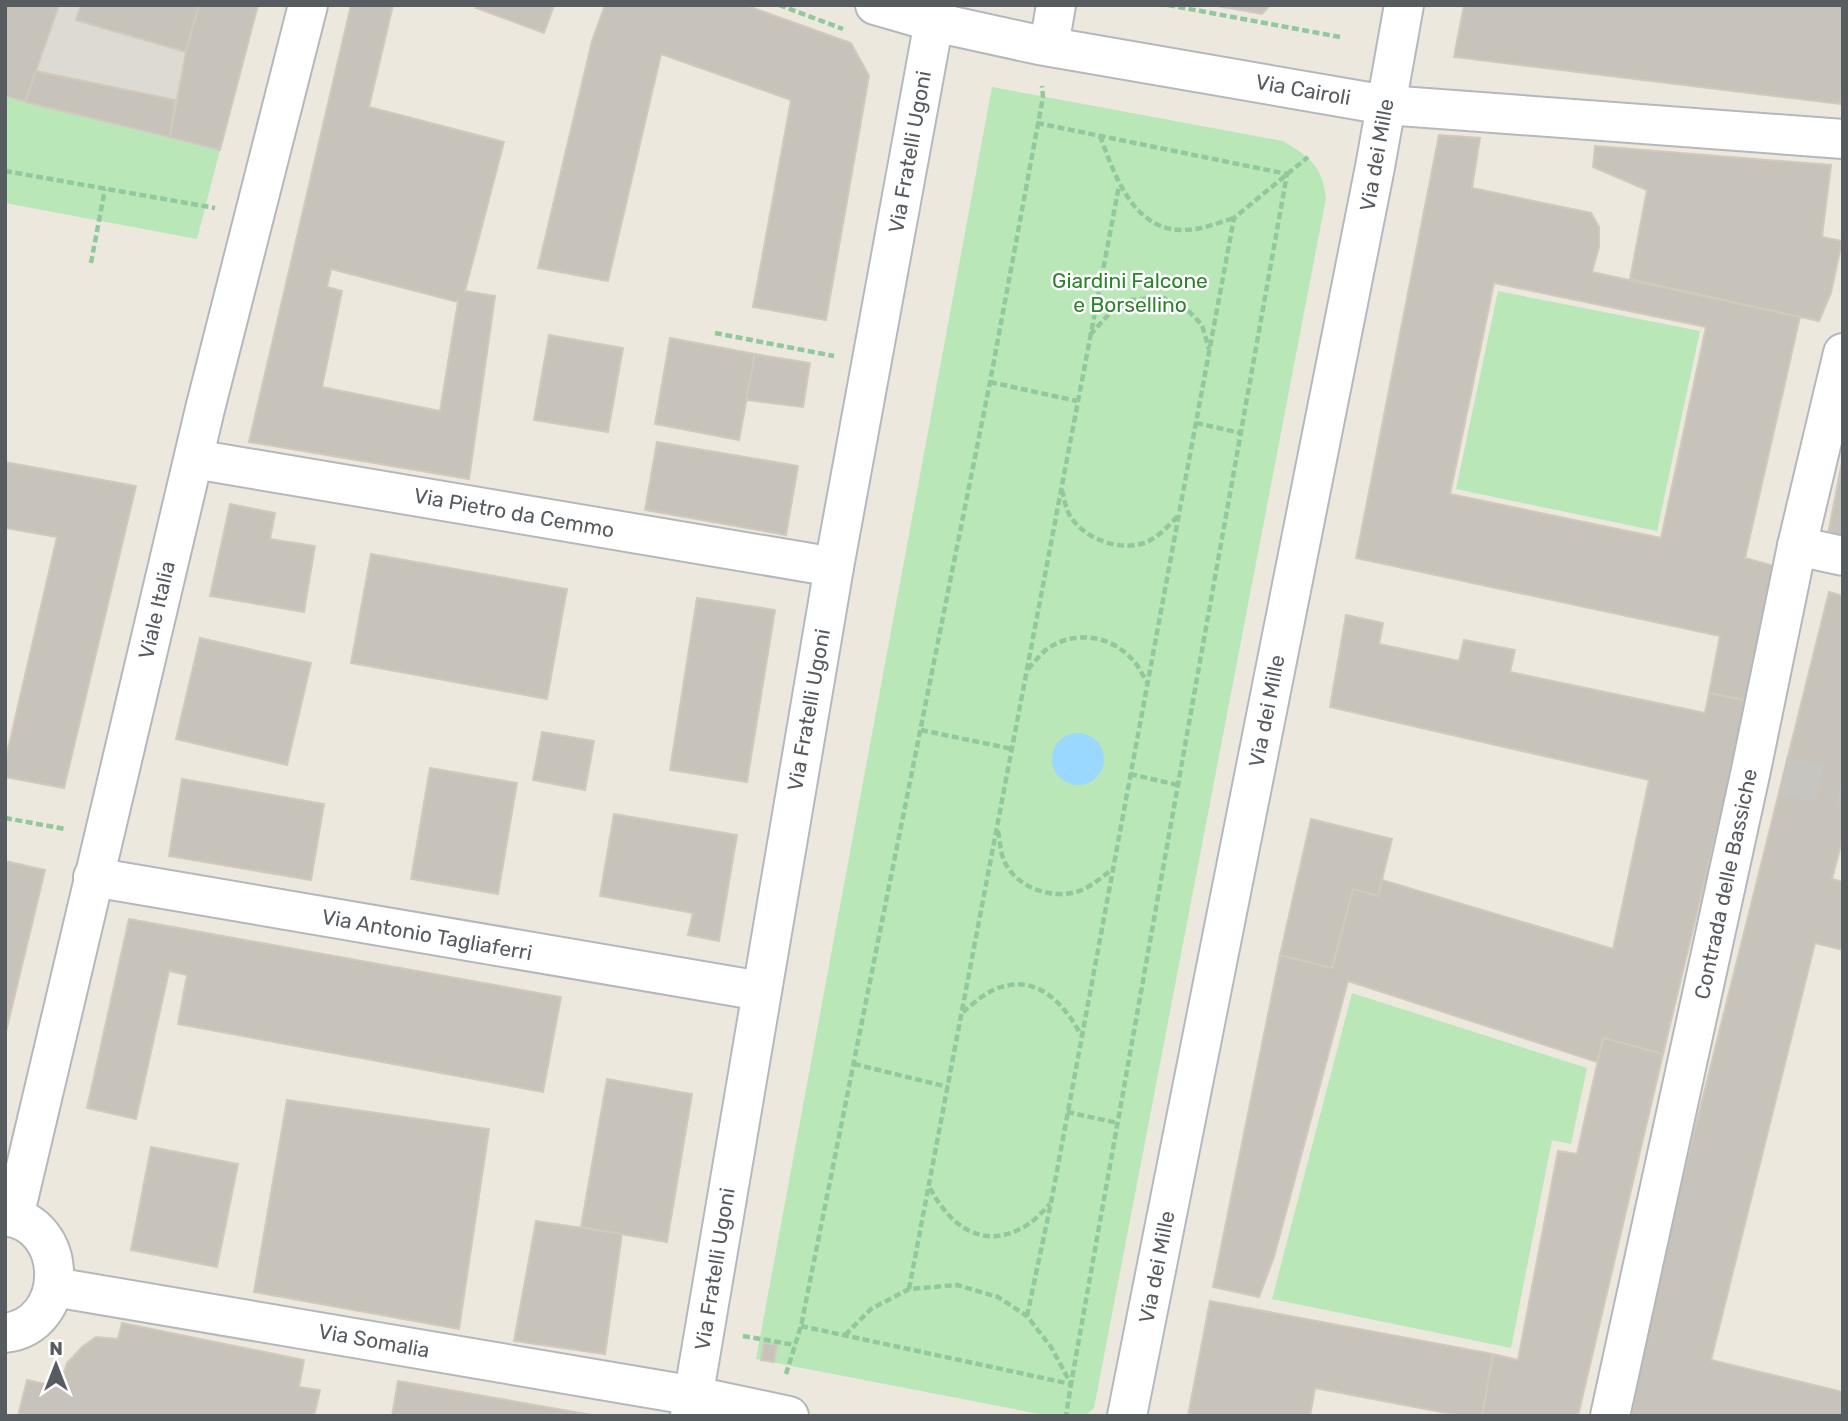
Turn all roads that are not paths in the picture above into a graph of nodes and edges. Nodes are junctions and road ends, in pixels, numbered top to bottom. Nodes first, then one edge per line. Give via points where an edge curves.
1 (308, 5) edge
2 (1056, 5) edge
3 (1404, 5) edge
4 (935, 14) edge
5 (862, 18) edge
6 (1049, 46) junction
7 (1386, 105) junction
8 (1843, 139) edge
9 (1843, 353) edge
10 (194, 459) junction
11 (1797, 546) junction
12 (1843, 556) edge
13 (834, 567) junction
14 (93, 877) junction
15 (761, 991) junction
16 (10, 1217) edge
17 (54, 1287) junction
18 (5, 1333) edge
19 (692, 1406) edge
20 (789, 1416) edge
21 (1127, 1416) edge
22 (1609, 1416) edge

1 - 10 street, Viale Italia
2 - 6 street
3 - 7 street, Via dei Mille
4 - 5 street, Via Cairoli
4 - 6 street, Via Cairoli
4 - 13 street, Via Fratelli Ugoni
6 - 7 street, Via Cairoli
7 - 8 street, Via Cairoli
7 - 21 street, Via dei Mille
9 - 11 street, Contrada delle Bassiche
10 - 13 street, Via Pietro da Cemmo
10 - 14 street, Viale Italia
11 - 12 street
11 - 22 street, Contrada delle Bassiche via 1767,773
13 - 15 street, Via Fratelli Ugoni
14 - 15 street, Via Antonio Tagliaferri
14 - 16 street, Viale Italia
15 - 19 street, Via Fratelli Ugoni
16 - 17 street, Viale Italia via 33,1228 48,1244 55,1265
17 - 18 street via 39,1316
17 - 19 street, Via Somalia
19 - 20 street, Via Somalia

